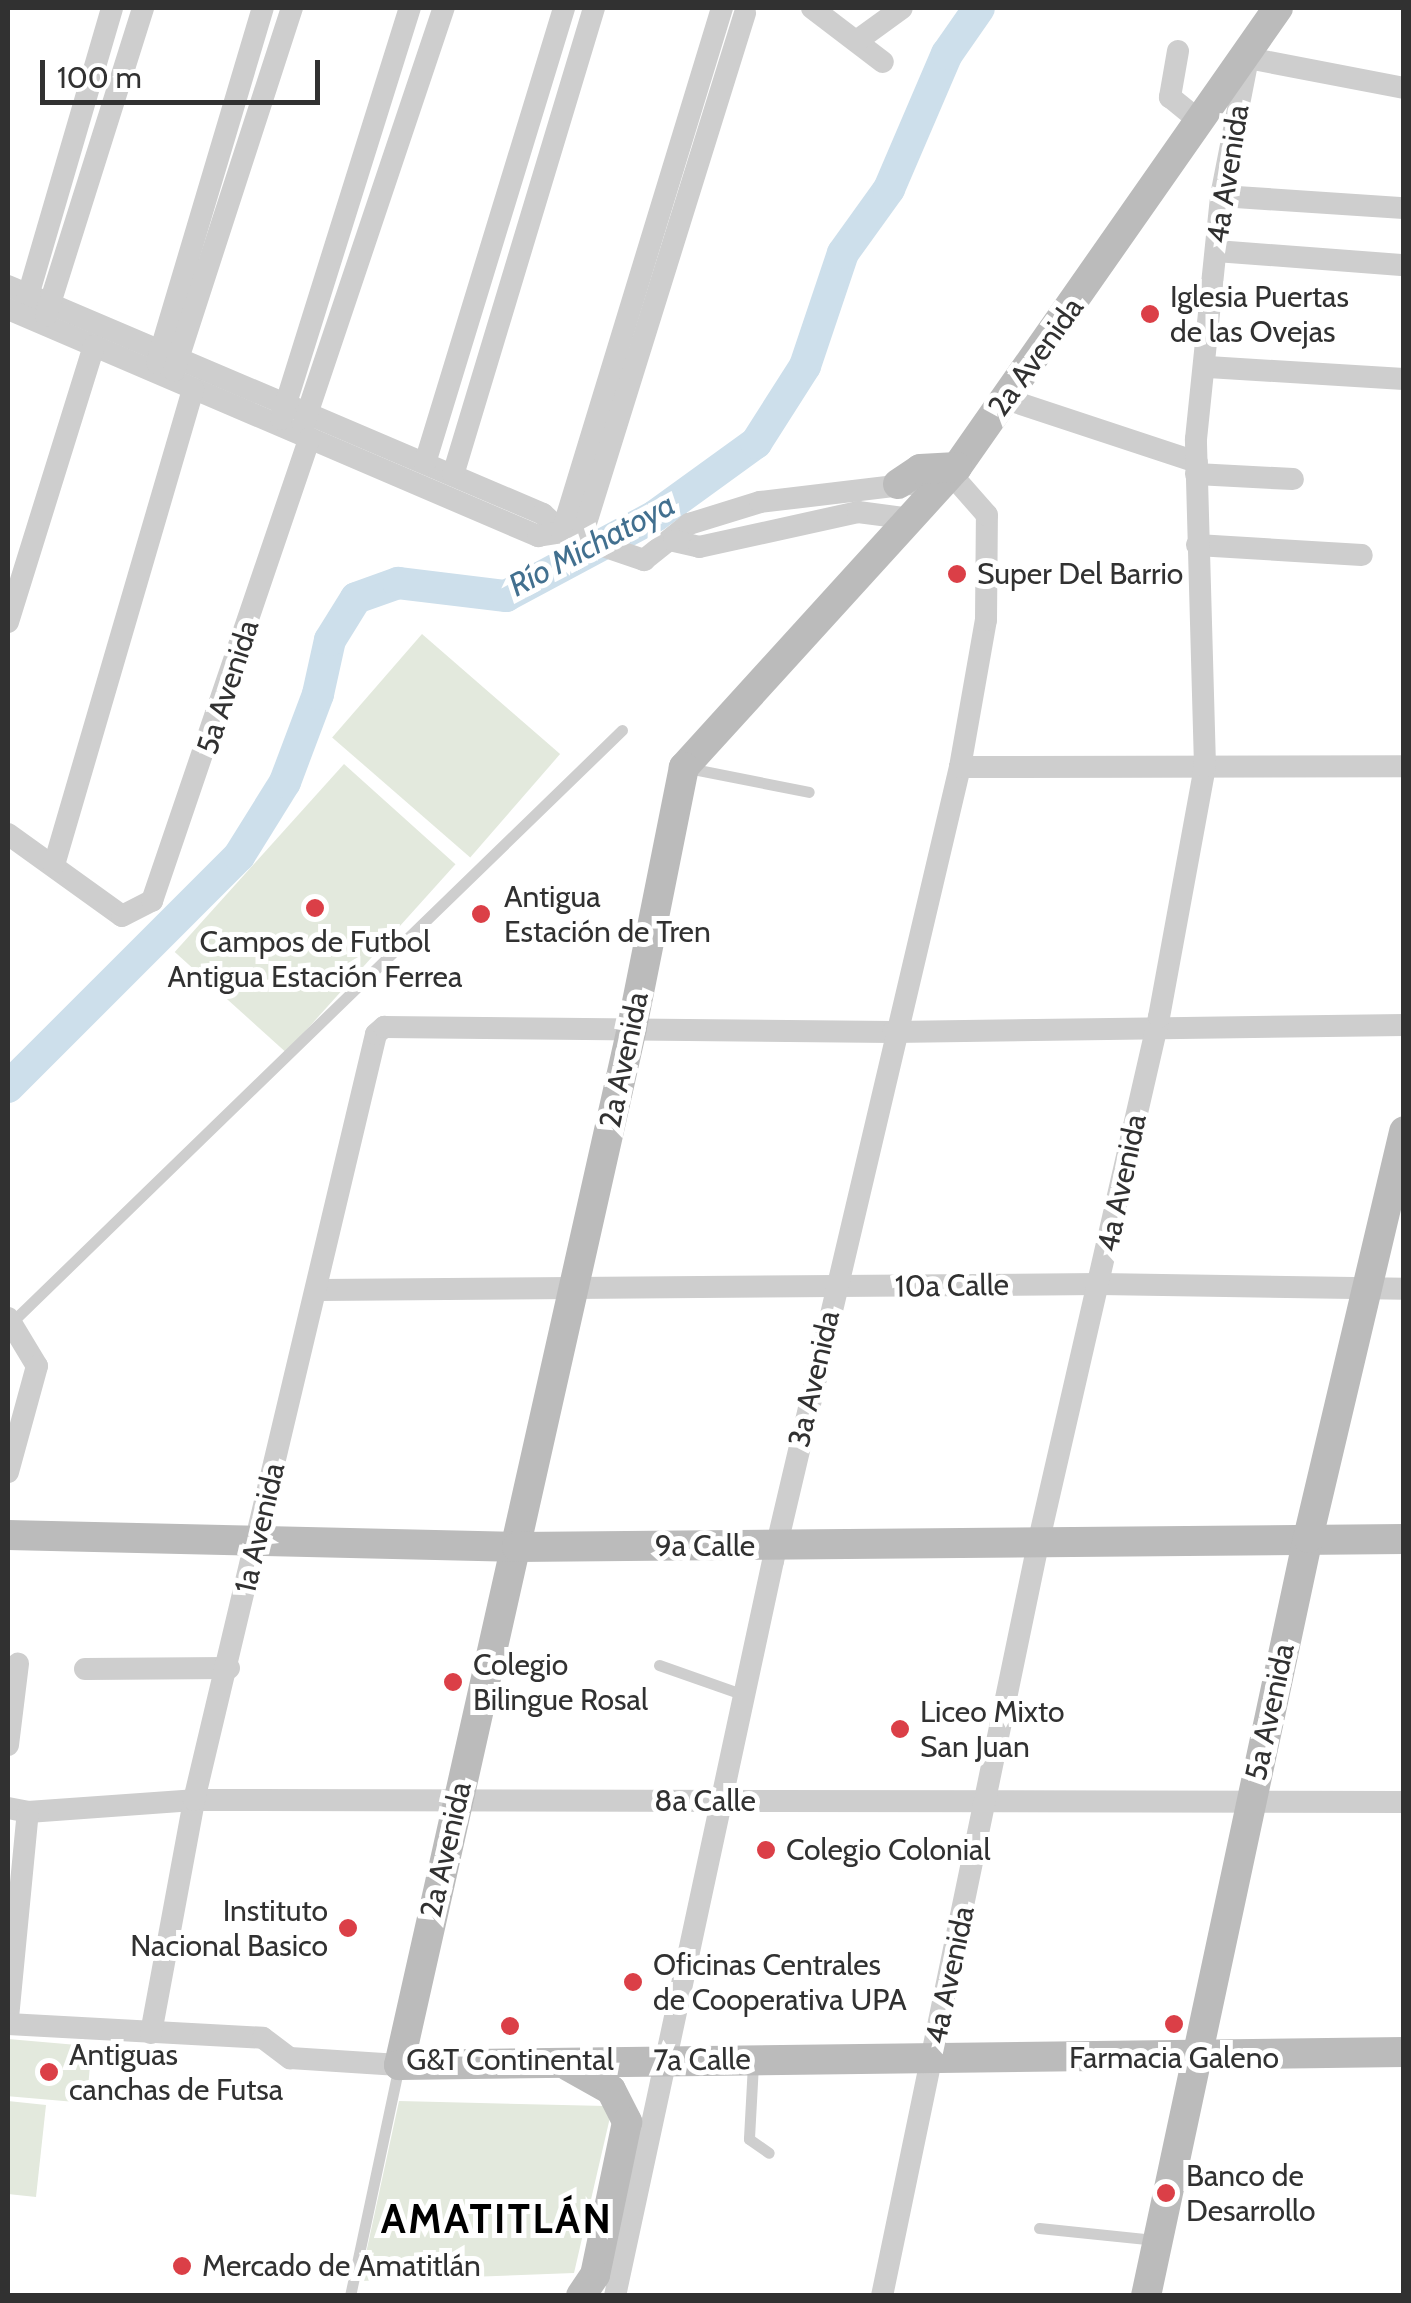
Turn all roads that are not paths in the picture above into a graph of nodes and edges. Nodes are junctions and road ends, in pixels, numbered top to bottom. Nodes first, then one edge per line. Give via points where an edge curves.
1 (112, 8) edge
2 (143, 8) edge
3 (262, 8) edge
4 (292, 8) edge
5 (410, 8) edge
6 (444, 8) edge
7 (564, 8) edge
8 (594, 8) edge
9 (812, 8) edge
10 (902, 8) edge
11 (1278, 8) edge
12 (739, 9) edge
13 (868, 25) edge
14 (1178, 51) dead end
15 (1248, 58) junction
16 (883, 62) dead end
17 (1404, 88) edge
18 (1202, 123) junction
19 (1221, 196) junction
20 (1404, 208) edge
21 (1216, 251) junction
22 (1404, 265) edge
23 (27, 306) edge
24 (94, 346) junction
25 (166, 366) junction
26 (1208, 366) junction
27 (1404, 379) edge
28 (193, 388) junction
29 (1006, 399) junction
30 (297, 424) junction
31 (426, 464) junction
32 (1196, 468) junction
33 (453, 475) junction
34 (949, 476) junction
35 (1293, 479) dead end
36 (898, 484) joint
37 (823, 494) junction
38 (827, 518) junction
39 (911, 519) junction
40 (578, 538) junction
41 (674, 542) junction
42 (1196, 545) junction
43 (1362, 555) dead end
44 (8, 622) edge
45 (622, 730) dead end
46 (1205, 766) junction
47 (1404, 766) edge
48 (684, 767) junction
49 (960, 767) junction
50 (809, 792) dead end
51 (8, 834) edge
52 (54, 865) junction
53 (1404, 1025) edge
54 (632, 1028) junction
55 (1154, 1030) junction
56 (892, 1032) junction
57 (1404, 1132) edge
58 (1100, 1284) junction
59 (574, 1288) junction
60 (835, 1288) junction
61 (1404, 1288) edge
62 (320, 1290) junction
63 (1366, 1290) junction
64 (10, 1320) edge
65 (8, 1472) edge
66 (8, 1535) edge
67 (1308, 1538) junction
68 (1404, 1539) edge
69 (255, 1544) junction
70 (1038, 1544) junction
71 (776, 1545) junction
72 (517, 1547) junction
73 (18, 1664) dead end
74 (658, 1665) dead end
75 (229, 1668) junction
76 (85, 1669) dead end
77 (744, 1695) junction
78 (8, 1744) edge
79 (194, 1800) junction
80 (457, 1800) junction
81 (722, 1801) junction
82 (986, 1801) junction
83 (1404, 1802) edge
84 (1250, 1803) junction
85 (18, 1810) edge
86 (8, 2021) edge
87 (150, 2033) junction
88 (1404, 2052) edge
89 (1195, 2053) junction
90 (932, 2057) junction
91 (753, 2060) junction
92 (662, 2061) junction
93 (561, 2062) junction
94 (399, 2065) junction
95 (769, 2152) dead end
96 (1038, 2228) dead end
97 (1156, 2240) junction
98 (350, 2296) edge
99 (582, 2296) edge
100 (615, 2296) edge
101 (882, 2296) edge
102 (1146, 2296) edge

1 - 23 street
2 - 23 street
3 - 25 street
4 - 25 street
5 - 30 street, 5a Avenida
6 - 30 street, 5a Avenida
7 - 31 street
8 - 33 street
9 - 13 street
10 - 13 street
11 - 15 main road, 2a Avenida
12 - 40 street via 651,272
13 - 16 street
14 - 18 street via 1170,98
15 - 17 street
15 - 18 main road, 2a Avenida
15 - 19 street, 4a Avenida
18 - 29 main road, 2a Avenida
19 - 20 street
19 - 21 street, 4a Avenida
21 - 22 street
21 - 26 street, 4a Avenida
23 - 24 street
23 - 25 street
24 - 25 street
24 - 44 street
25 - 28 street
25 - 30 street
26 - 27 street
26 - 32 street, 4a Avenida
28 - 30 street
28 - 52 street
29 - 32 street
29 - 34 main road, 2a Avenida
30 - 31 street
30 - 40 street via 538,536
30 - 52 street, 5a Avenida via 162,887 136,914 122,916
31 - 33 street
32 - 35 street
32 - 42 street, 4a Avenida
33 - 40 street via 543,514
34 - 36 main road via 920,469
34 - 39 main road, 2a Avenida
34 - 49 street, 3a Avenida via 987,515 986,620
36 - 37 street
37 - 38 street
37 - 41 street via 760,502 690,524
38 - 39 street via 885,511
38 - 41 street via 699,547
39 - 48 main road, 2a Avenida
40 - 41 street via 644,560
42 - 43 street
42 - 46 street, 4a Avenida
45 - 64 lane
46 - 47 street
46 - 49 street
46 - 55 street, 4a Avenida
48 - 50 lane
48 - 54 main road, 2a Avenida
49 - 56 street, 3a Avenida
51 - 52 street
53 - 55 street
54 - 56 street
54 - 59 main road, 2a Avenida
54 - 62 street, 1a Avenida via 384,1027 376,1034
55 - 56 street
55 - 58 street, 4a Avenida
56 - 60 street, 3a Avenida
57 - 63 main road, 5a Avenida
58 - 60 street, 10a Calle
58 - 63 street, 10a Calle
58 - 70 street, 4a Avenida
59 - 60 street, 10a Calle
59 - 62 street, 10a Calle
59 - 72 main road, 2a Avenida
60 - 71 street, 3a Avenida
61 - 63 street, 10a Calle
62 - 69 street, 1a Avenida
63 - 67 main road, 5a Avenida
64 - 65 street via 37,1366
66 - 69 main road, 9a Calle
67 - 68 main road, 9a Calle
67 - 70 main road, 9a Calle
67 - 84 main road, 5a Avenida
69 - 72 main road, 9a Calle
69 - 75 street, 1a Avenida
70 - 71 main road, 9a Calle
70 - 82 street, 4a Avenida
71 - 72 main road, 9a Calle
71 - 77 street, 3a Avenida
72 - 80 main road, 2a Avenida
73 - 78 street
74 - 77 lane
75 - 76 street
75 - 79 street, 1a Avenida
77 - 81 street, 3a Avenida
79 - 80 street, 8a Calle
79 - 85 street, 8a Calle
79 - 87 street, 1a Avenida
80 - 81 street, 8a Calle
80 - 94 main road, 2a Avenida
81 - 82 street, 8a Calle
81 - 92 street, 3a Avenida
82 - 84 street, 8a Calle
82 - 90 street, 4a Avenida
83 - 84 street, 8a Calle
84 - 89 main road, 5a Avenida
85 - 86 street
86 - 87 street, 7a Calle
87 - 94 street, 7a Calle via 262,2038 290,2058
88 - 89 main road, 7a Calle
89 - 90 main road, 7a Calle
89 - 97 main road, 5a Avenida
90 - 91 main road, 7a Calle
90 - 101 street, 4a Avenida
91 - 92 main road, 7a Calle
91 - 95 lane via 749,2139
92 - 93 main road, 7a Calle
92 - 100 street, 3a Avenida
93 - 94 main road, 7a Calle
93 - 99 main road via 611,2090 627,2122 595,2275
94 - 98 lane, 2a Avenida
96 - 97 lane
97 - 102 main road, 5a Avenida

